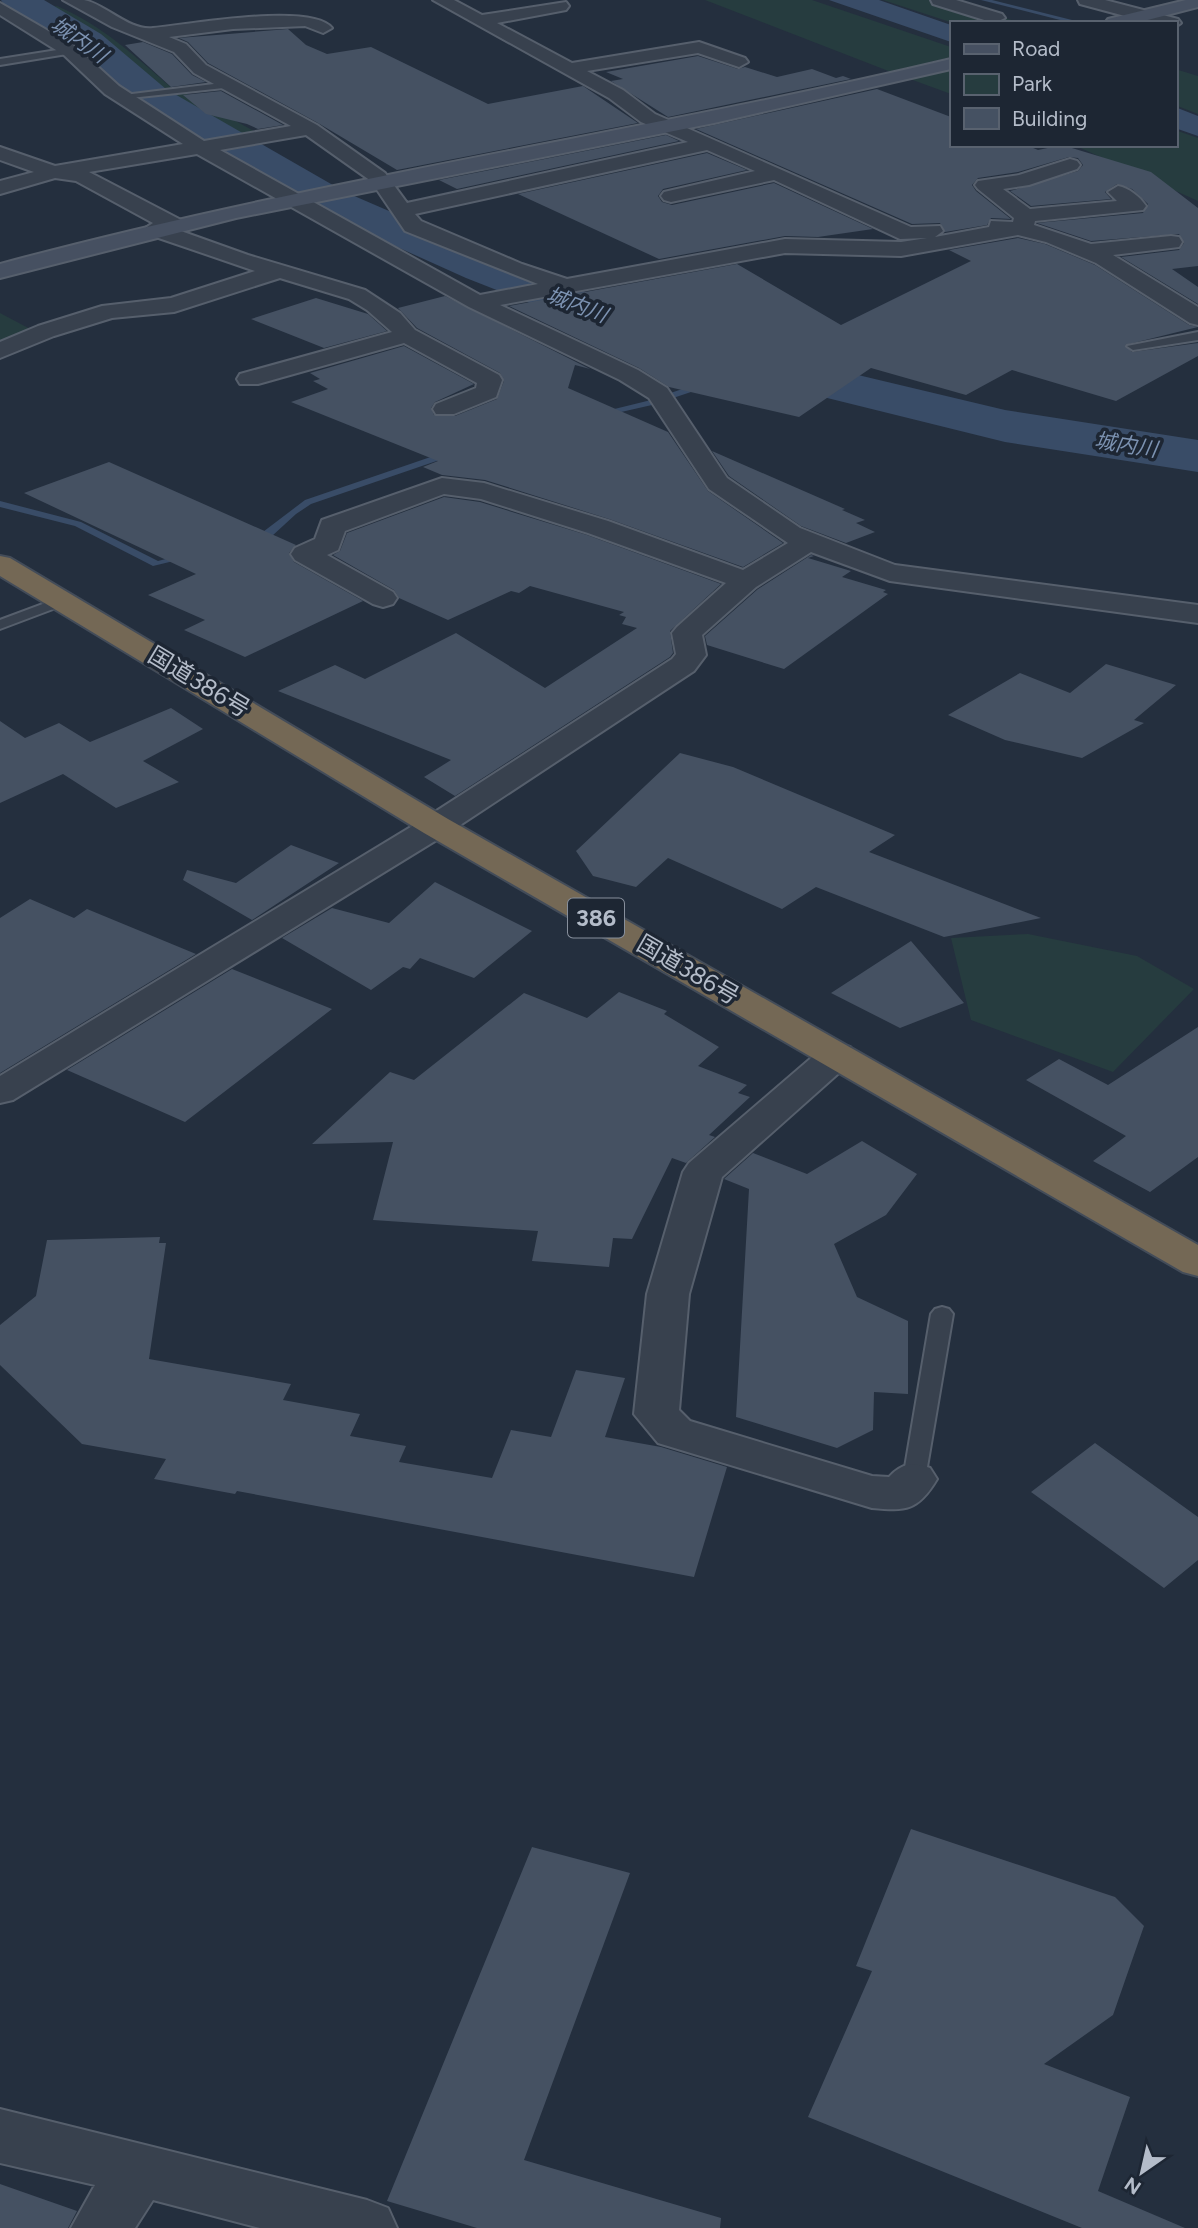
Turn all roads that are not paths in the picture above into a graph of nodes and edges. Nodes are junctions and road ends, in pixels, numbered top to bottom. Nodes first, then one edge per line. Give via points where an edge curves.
1 (443, 0) edge
2 (939, 0) edge
3 (1086, 0) edge
4 (68, 1) edge
5 (303, 1) edge
6 (1198, 2) edge
7 (560, 6) dead end
8 (12, 10) edge
9 (1143, 15) junction
10 (996, 18) dead end
11 (1121, 21) edge
12 (1166, 21) edge
13 (480, 22) junction
14 (151, 34) junction
15 (70, 51) junction
16 (0, 62) edge
17 (739, 62) dead end
18 (950, 64) edge
19 (568, 69) junction
20 (230, 85) junction
21 (121, 96) junction
22 (670, 128) junction
23 (310, 129) junction
24 (709, 144) junction
25 (203, 149) junction
26 (0, 153) edge
27 (1070, 164) dead end
28 (54, 172) junction
29 (776, 173) junction
30 (380, 182) junction
31 (0, 188) edge
32 (1118, 192) dead end
33 (671, 196) dead end
34 (291, 200) junction
35 (402, 210) junction
36 (1024, 222) junction
37 (164, 227) junction
38 (1171, 242) dead end
39 (1087, 251) junction
40 (0, 271) edge
41 (278, 271) junction
42 (560, 286) junction
43 (477, 302) junction
44 (1197, 321) edge
45 (407, 335) junction
46 (1133, 346) dead end
47 (0, 351) edge
48 (249, 379) dead end
49 (445, 408) dead end
50 (810, 541) junction
51 (0, 564) edge
52 (746, 581) junction
53 (383, 598) dead end
54 (64, 600) junction
55 (1198, 614) edge
56 (0, 625) edge
57 (436, 826) junction
58 (837, 1055) junction
59 (0, 1092) edge
60 (1198, 1263) edge
61 (942, 1314) dead end
62 (914, 1479) joint
63 (0, 2136) edge
64 (139, 2169) junction
65 (101, 2228) edge
66 (367, 2228) edge

1 - 13 street
2 - 10 street
3 - 9 street
4 - 14 street
5 - 14 street via 302,14 316,25 233,24
6 - 9 street
7 - 13 street
8 - 15 street
9 - 11 street
9 - 12 street
13 - 19 street
14 - 20 street via 180,48 200,69
15 - 16 lane
15 - 21 street
17 - 19 street via 699,47
18 - 22 street
19 - 22 street
20 - 21 lane
20 - 23 street
21 - 25 street
22 - 24 street
22 - 30 street
23 - 25 street
23 - 30 street
24 - 29 street
24 - 35 street
25 - 28 street
25 - 34 street
26 - 28 street
27 - 36 street via 1022,181 985,185
28 - 31 street
28 - 37 street via 81,176
29 - 33 street
29 - 36 street via 908,233
30 - 34 street
30 - 35 street
32 - 36 street via 1136,206
34 - 37 street
34 - 43 street
35 - 42 street via 413,226
36 - 39 street
36 - 42 street via 901,249 785,246
37 - 40 street
37 - 41 street
38 - 39 street
39 - 44 street via 1106,258
41 - 45 street via 343,286 364,296
41 - 47 street via 174,305 110,312
42 - 43 street
43 - 50 street via 629,375 662,397 718,483 790,534
44 - 46 lane
45 - 48 street
45 - 49 street via 490,380 487,392
50 - 52 street
50 - 55 street via 900,575
51 - 54 highway, 国道386号 / 386
52 - 53 street via 484,491 442,486 332,526 328,544 305,554
52 - 57 street via 687,633 687,660
54 - 56 lane
54 - 57 highway, 国道386号 / 386
57 - 58 highway, 国道386号 / 386
57 - 59 street
58 - 60 highway, 国道386号 / 386
58 - 62 street via 703,1172 668,1294 656,1414 674,1432 872,1492 900,1494
61 - 62 lane
63 - 64 street
64 - 65 street
64 - 66 street

